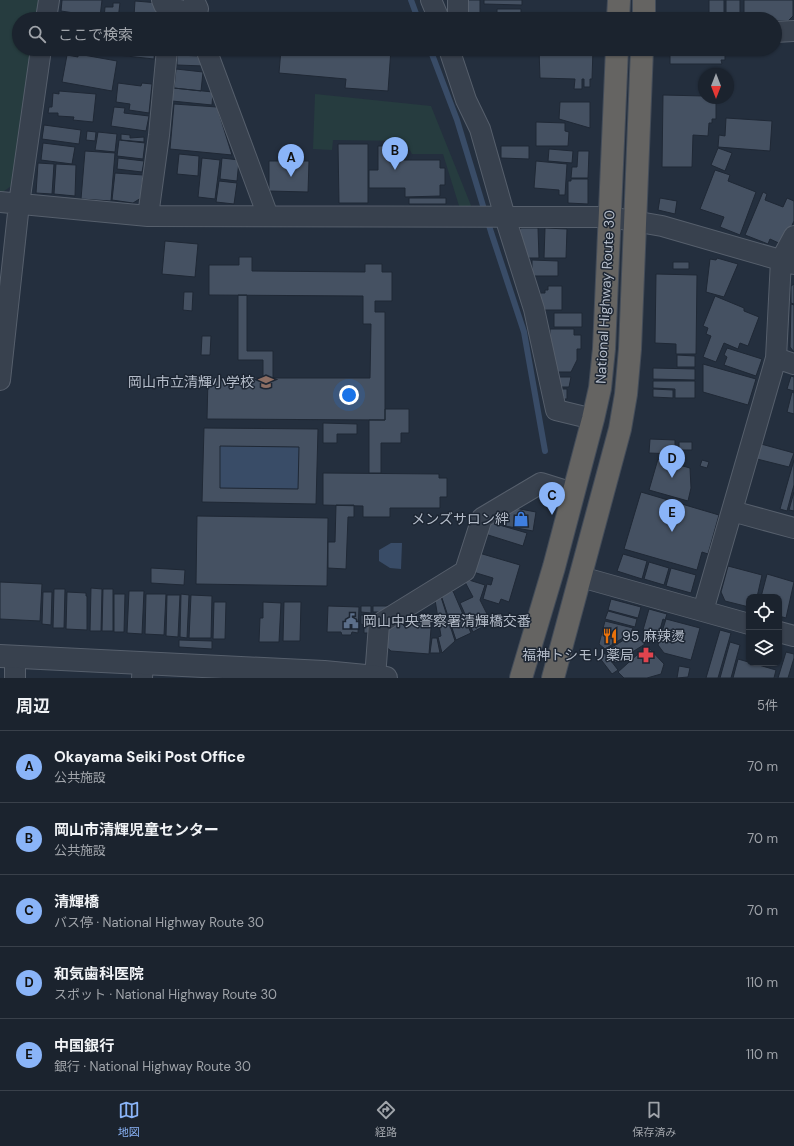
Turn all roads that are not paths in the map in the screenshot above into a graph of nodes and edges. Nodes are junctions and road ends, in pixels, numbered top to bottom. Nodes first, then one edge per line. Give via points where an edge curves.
1 (49, 0) edge
2 (431, 0) edge
3 (458, 0) edge
4 (619, 0) edge
5 (644, 0) edge
6 (47, 12) edge
7 (435, 12) edge
8 (458, 12) edge
9 (618, 12) edge
10 (644, 12) edge
11 (794, 31) edge
12 (782, 32) edge
13 (40, 56) edge
14 (166, 56) edge
15 (209, 56) edge
16 (451, 56) edge
17 (617, 56) edge
18 (642, 56) edge
19 (9, 203) edge
20 (148, 216) junction
21 (268, 216) junction
22 (501, 217) junction
23 (610, 217) junction
24 (635, 220) junction
25 (794, 236) edge
26 (788, 262) edge
27 (785, 361) edge
28 (0, 380) edge
29 (593, 419) junction
30 (573, 493) junction
31 (732, 511) junction
32 (794, 528) edge
33 (581, 577) junction
34 (703, 611) junction
35 (746, 623) edge
36 (782, 633) edge
37 (794, 636) edge
38 (8, 656) edge
39 (143, 671) edge
40 (272, 674) edge
41 (379, 677) edge
42 (15, 678) edge
43 (521, 678) edge
44 (553, 678) edge

1 - 6 street
2 - 7 street
3 - 8 street
4 - 9 highway
5 - 10 highway
11 - 12 street
13 - 19 street
14 - 20 street
15 - 21 street
16 - 22 street via 466,100 480,129
17 - 23 highway, National Highway Route 30
18 - 24 highway, National Highway Route 30
19 - 20 street
19 - 28 street
20 - 21 street
21 - 22 street
22 - 23 street
22 - 29 street via 534,309 556,410
23 - 24 street
23 - 29 highway, National Highway Route 30 via 604,349 600,388
24 - 26 street
24 - 33 highway, National Highway Route 30 via 626,394 620,429
25 - 26 street
26 - 27 street
27 - 31 street
29 - 30 highway, National Highway Route 30
30 - 41 street via 541,483 482,518 465,571 379,624
30 - 43 highway, National Highway Route 30
31 - 32 street
31 - 34 street
33 - 34 street
33 - 44 highway, National Highway Route 30
34 - 35 street
36 - 37 street
38 - 39 street
38 - 42 street
39 - 40 street
40 - 41 street

